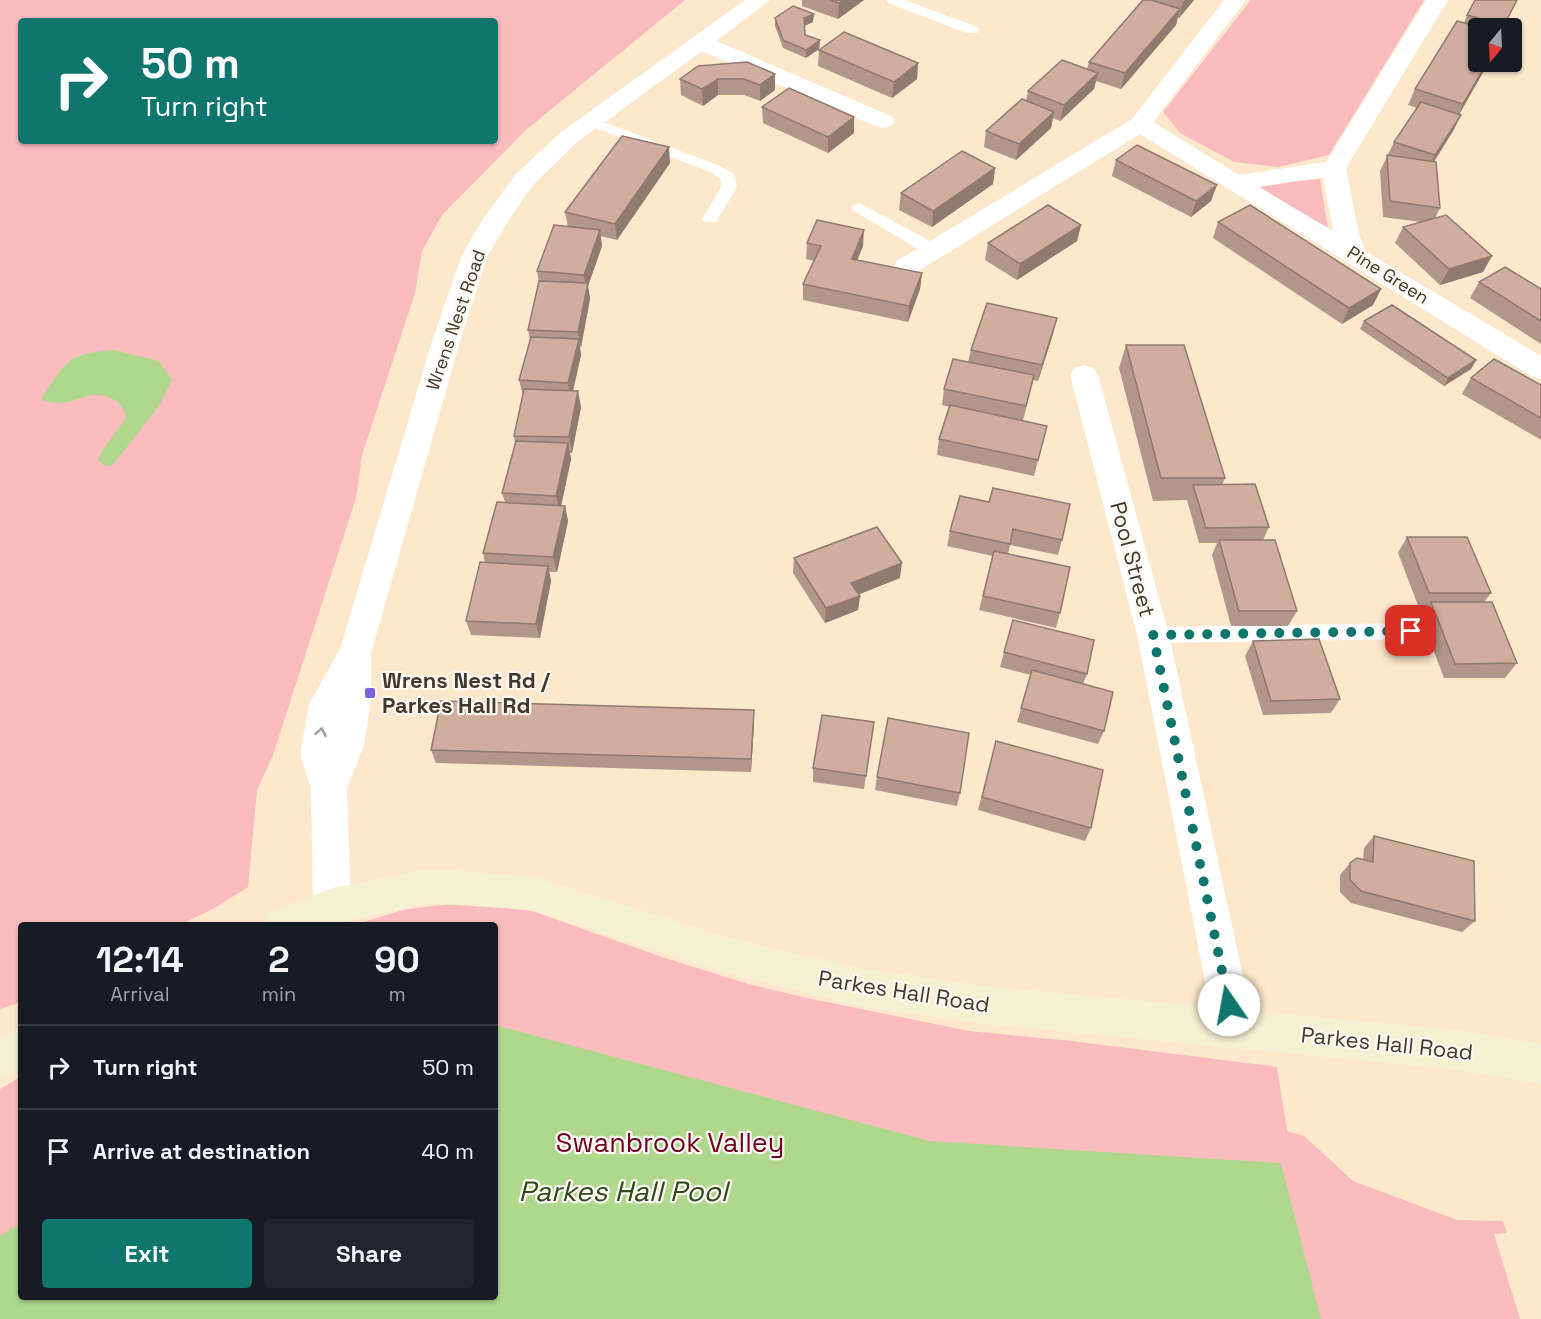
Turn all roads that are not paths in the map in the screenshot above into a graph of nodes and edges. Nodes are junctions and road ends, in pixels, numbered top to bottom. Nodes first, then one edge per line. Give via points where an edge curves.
1 (759, 0) edge
2 (893, 0) edge
3 (1235, 0) edge
4 (1437, 0) edge
5 (972, 30) dead end
6 (699, 42) junction
7 (591, 121) junction
8 (883, 121) dead end
9 (1140, 124) junction
10 (1334, 168) junction
11 (1234, 183) junction
12 (860, 208) dead end
13 (710, 219) dead end
14 (933, 250) junction
15 (1353, 253) junction
16 (906, 267) edge
17 (1541, 369) edge
18 (1084, 375) dead end
19 (1411, 631) dead end
20 (1153, 635) junction
21 (332, 905) junction
22 (292, 922) edge
23 (1234, 1027) junction
24 (18, 1049) edge
25 (0, 1058) edge
26 (1541, 1064) edge

1 - 6 street, Wrens Nest Road
2 - 5 lane
3 - 9 street
4 - 10 street
6 - 7 street, Wrens Nest Road
6 - 8 street
7 - 13 lane via 729,177 729,187
7 - 21 street, Wrens Nest Road via 524,180 496,219 475,255 447,338 356,651 347,745 329,788
9 - 11 street, Pine Green
9 - 14 street
10 - 11 street
10 - 15 street
11 - 15 street, Pine Green
12 - 14 lane
14 - 16 street
15 - 17 street, Pine Green
18 - 20 street, Pool Street
19 - 20 lane
20 - 23 street, Pool Street
21 - 22 street, Parkes Hall Road
21 - 23 street, Parkes Hall Road via 428,886 531,893 718,952 858,987 984,1005
23 - 26 street, Parkes Hall Road via 1459,1050
24 - 25 street

